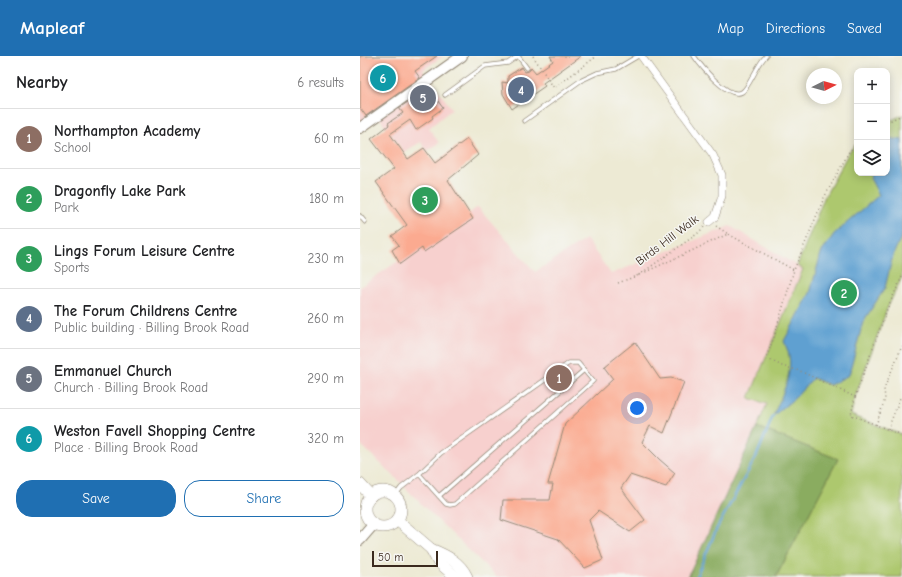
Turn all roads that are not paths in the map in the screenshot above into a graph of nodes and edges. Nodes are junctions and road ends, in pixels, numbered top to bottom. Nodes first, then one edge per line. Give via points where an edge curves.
1 (462, 56) edge
2 (640, 56) edge
3 (694, 56) edge
4 (766, 56) edge
5 (527, 68) dead end
6 (445, 95) dead end
7 (524, 121) dead end
8 (360, 128) edge
9 (360, 216) edge
10 (365, 222) dead end
11 (710, 222) road end
12 (584, 370) junction
13 (419, 474) junction
14 (360, 484) edge
15 (371, 496) junction
16 (395, 496) junction
17 (439, 496) junction
18 (397, 520) junction
19 (373, 525) junction
20 (360, 540) edge
21 (431, 549) junction
22 (456, 577) edge
23 (467, 577) edge

1 - 8 street
2 - 7 lane via 616,69 597,73 580,81
2 - 11 street, Birds Hill Walk via 713,155 722,175 722,196
3 - 4 lane via 710,76 722,86 737,93 742,92
5 - 6 lane via 518,56 508,64 485,66
9 - 10 lane
12 - 13 lane via 578,363 569,363 441,454
12 - 17 lane
12 - 17 lane via 593,381 455,504 450,506
13 - 16 lane
13 - 17 lane
14 - 15 main road
15 - 16 main road via 383,491
15 - 19 main road via 364,511
16 - 18 main road via 400,505
18 - 19 main road via 386,527
18 - 21 main road
19 - 20 street
21 - 22 main road via 438,562
21 - 23 main road via 445,554 463,569

